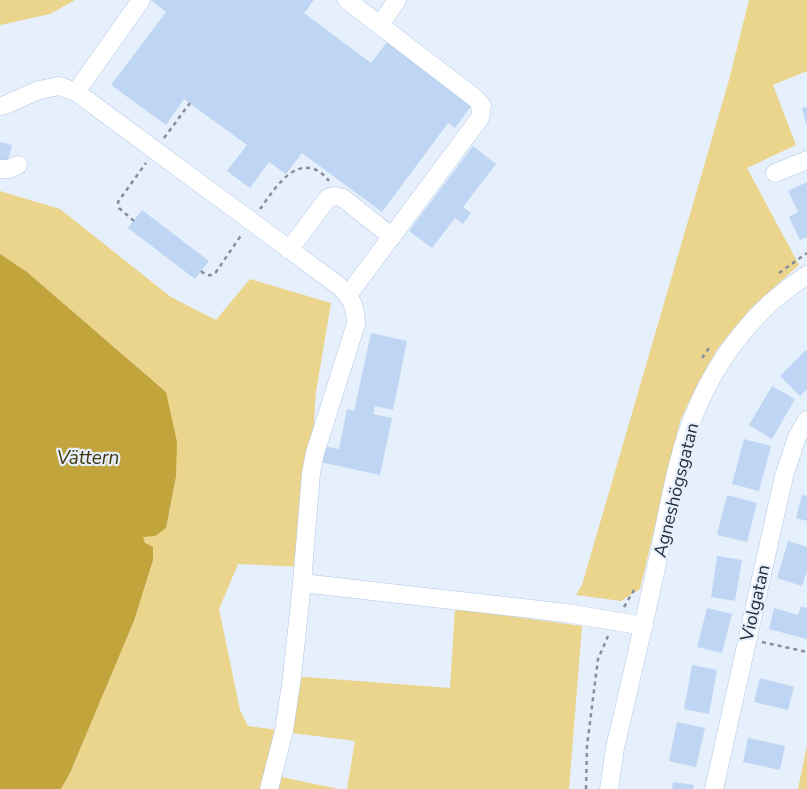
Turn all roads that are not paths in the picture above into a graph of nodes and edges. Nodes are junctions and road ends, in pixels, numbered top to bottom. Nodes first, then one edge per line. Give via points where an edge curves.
1 (141, 0) edge
2 (348, 0) edge
3 (397, 0) edge
4 (380, 25) junction
5 (76, 92) junction
6 (0, 106) edge
7 (807, 160) edge
8 (18, 165) dead end
9 (0, 168) edge
10 (775, 173) dead end
11 (392, 237) junction
12 (289, 250) junction
13 (807, 275) edge
14 (348, 295) junction
15 (807, 420) edge
16 (302, 583) junction
17 (644, 626) junction
18 (269, 789) edge
19 (609, 789) edge
20 (714, 789) edge

1 - 5 street
2 - 4 street
3 - 4 street
4 - 11 street via 482,106 480,118
5 - 6 street via 59,86 39,90
5 - 12 street
7 - 10 street
8 - 9 street
11 - 12 street via 343,198 335,196 328,198
11 - 14 street
12 - 14 street
13 - 17 street, Agneshögsgatan via 777,297 744,330 720,365 696,411 679,465
14 - 16 street via 354,305 356,324 311,473
15 - 20 street, Violgatan via 797,437 784,476
16 - 17 street via 566,613 620,614
16 - 18 street via 284,732
17 - 19 street, Agneshögsgatan via 615,748

